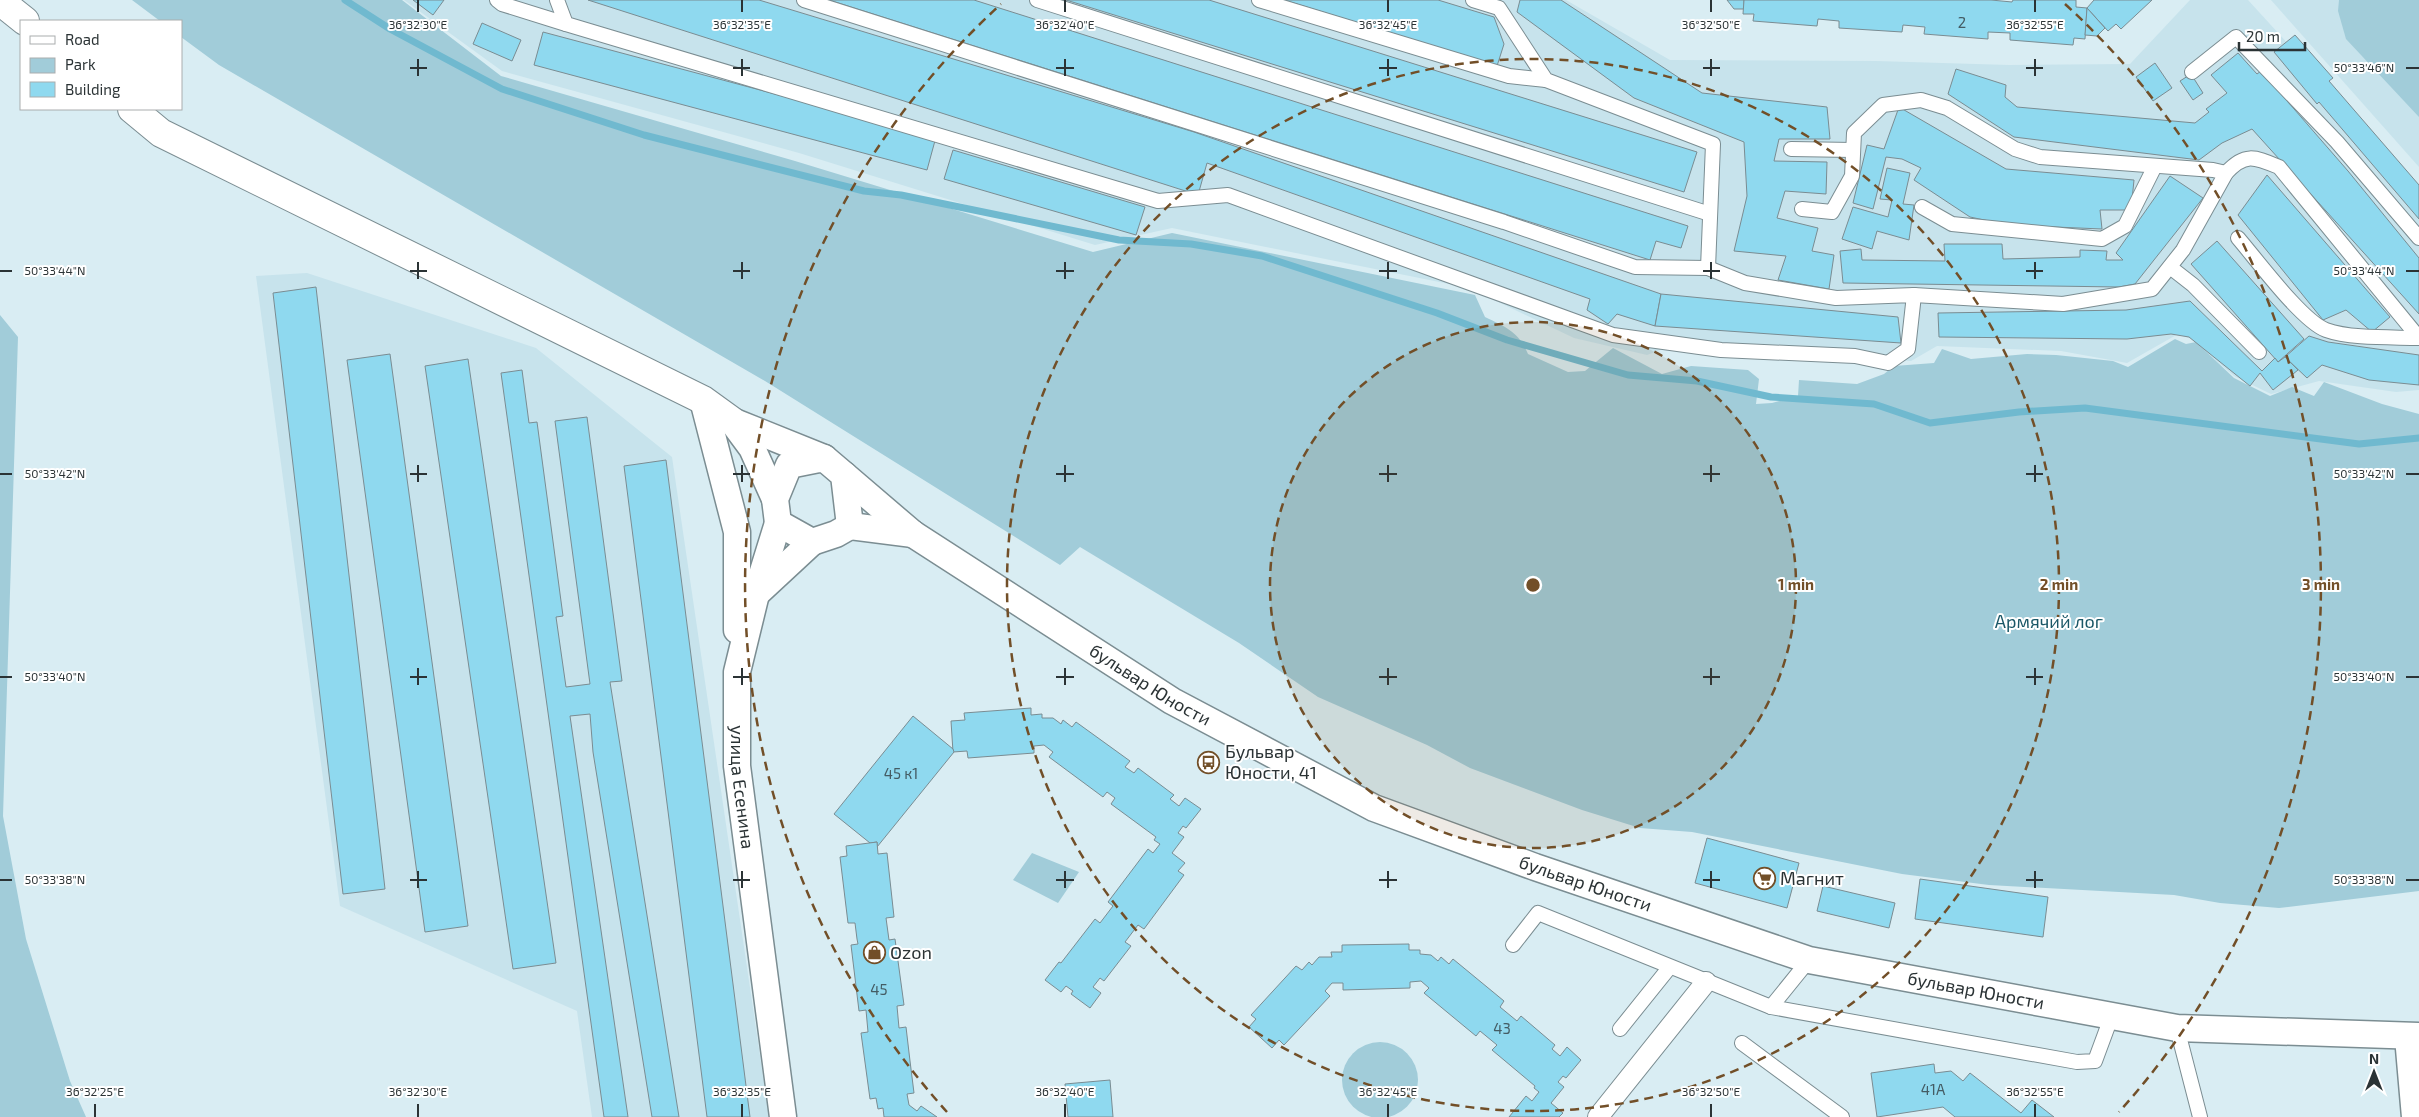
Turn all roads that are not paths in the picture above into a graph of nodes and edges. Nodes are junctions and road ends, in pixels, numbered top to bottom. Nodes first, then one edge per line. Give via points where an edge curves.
1 (497, 0) edge
2 (557, 0) edge
3 (804, 0) edge
4 (1037, 0) edge
5 (1259, 0) edge
6 (1473, 0) edge
7 (0, 1) edge
8 (24, 20) edge
9 (566, 24) junction
10 (2192, 72) dead end
11 (1546, 80) junction
12 (133, 110) edge
13 (1790, 149) dead end
14 (1853, 150) junction
15 (2155, 166) junction
16 (2226, 173) junction
17 (1922, 207) dead end
18 (1802, 208) dead end
19 (1710, 214) junction
20 (2238, 238) dead end
21 (2419, 238) edge
22 (2170, 267) junction
23 (1708, 268) junction
24 (1914, 295) junction
25 (2419, 338) edge
26 (2259, 352) dead end
27 (703, 400) junction
28 (732, 421) junction
29 (824, 458) junction
30 (844, 475) junction
31 (777, 511) junction
32 (850, 526) junction
33 (913, 534) junction
34 (812, 542) junction
35 (756, 594) junction
36 (737, 672) junction
37 (1513, 945) dead end
38 (1809, 960) junction
39 (1669, 968) junction
40 (1706, 982) junction
41 (1770, 1007) junction
42 (2112, 1015) junction
43 (2177, 1028) junction
44 (1620, 1029) dead end
45 (2413, 1037) edge
46 (1742, 1043) dead end
47 (783, 1117) edge
48 (1598, 1117) edge
49 (1842, 1117) edge
50 (2200, 1117) edge
51 (2415, 1117) edge

1 - 9 lane
2 - 9 lane
3 - 23 lane via 1504,222 1635,267
4 - 19 lane
5 - 11 lane via 1509,76
6 - 11 lane via 1499,8
7 - 8 street
9 - 24 lane via 1158,201 1228,195 1613,335 1721,350 1855,356 1888,363 1908,349
10 - 21 lane via 2236,37 2337,142
11 - 19 lane via 1713,144
12 - 27 street via 161,133
13 - 14 lane
14 - 15 lane via 1854,133 1883,105 1921,100 1947,108 2015,149 2040,157
14 - 18 lane via 1852,176 1832,212
15 - 16 lane
15 - 17 lane via 2125,226 2102,239 1952,224
16 - 22 lane
16 - 25 lane via 2236,162 2254,157 2279,167
19 - 23 lane
20 - 25 lane via 2310,320 2327,330 2371,337
22 - 24 lane via 2152,289 2063,304
22 - 26 lane via 2193,285
23 - 24 lane via 1745,283 1836,298
27 - 28 street
27 - 36 street via 737,532
28 - 29 street
28 - 31 street via 752,448
29 - 30 street
29 - 31 street via 789,465
30 - 32 street
30 - 33 street, бульвар Юности
31 - 34 street
31 - 35 street, улица Есенина
32 - 33 street
32 - 34 street
33 - 38 street, бульвар Юности via 1172,701 1374,808 1534,867
34 - 35 street
35 - 36 street, улица Есенина
36 - 47 street, улица Есенина via 737,766
37 - 39 lane via 1538,913
38 - 41 lane
38 - 42 street, бульвар Юности
39 - 40 lane
39 - 44 lane
40 - 41 lane
40 - 48 street
41 - 42 lane via 2077,1062 2095,1061
42 - 43 street, бульвар Юности
43 - 45 street, бульвар Юности
43 - 50 lane
45 - 51 street
46 - 49 lane

